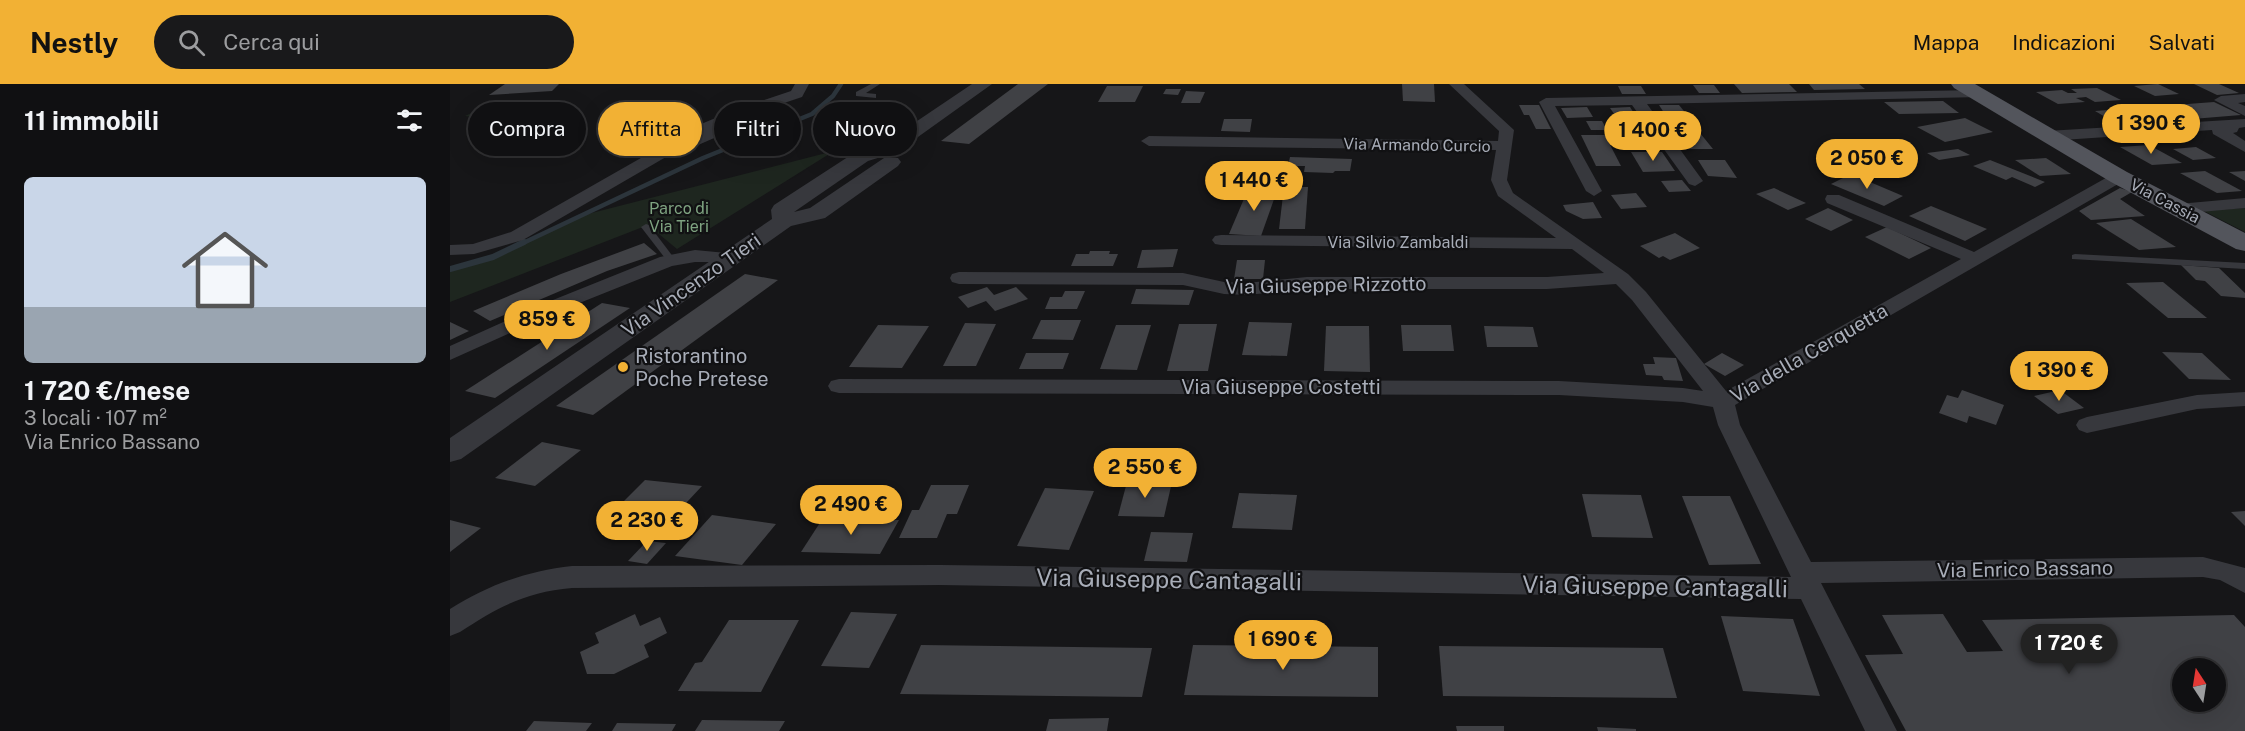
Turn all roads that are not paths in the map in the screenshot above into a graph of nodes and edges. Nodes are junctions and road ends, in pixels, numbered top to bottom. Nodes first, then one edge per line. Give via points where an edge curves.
1 (802, 84) edge
2 (876, 84) edge
3 (983, 84) edge
4 (1456, 84) edge
5 (1969, 89) edge
6 (873, 96) dead end
7 (2245, 98) edge
8 (1637, 101) junction
9 (2245, 112) edge
10 (2245, 123) edge
11 (2245, 128) edge
12 (917, 134) edge
13 (2048, 135) junction
14 (1149, 141) dead end
15 (1505, 146) junction
16 (2245, 147) edge
17 (880, 156) edge
18 (889, 156) edge
19 (2119, 177) junction
20 (1695, 181) dead end
21 (1594, 191) dead end
22 (1833, 199) dead end
23 (2245, 203) edge
24 (2178, 209) junction
25 (786, 213) junction
26 (646, 227) dead end
27 (1221, 240) dead end
28 (2245, 243) edge
29 (1575, 244) junction
30 (450, 250) edge
31 (2075, 257) dead end
32 (730, 258) junction
33 (1974, 258) junction
34 (671, 260) junction
35 (2245, 266) edge
36 (959, 278) dead end
37 (1621, 278) junction
38 (450, 354) edge
39 (839, 386) dead end
40 (2245, 399) edge
41 (1723, 402) junction
42 (2087, 425) dead end
43 (450, 452) edge
44 (1806, 580) junction
45 (2245, 582) edge
46 (450, 624) edge
47 (1881, 731) edge

1 - 30 street via 797,94 668,143 675,145 517,236 474,249
2 - 6 lane via 859,94
3 - 12 street, Via Vincenzo Tieri
4 - 15 street via 1504,125 1508,135
5 - 8 street
5 - 13 main road, Via Cassia
7 - 9 street via 2221,100
8 - 20 street
8 - 21 street via 1546,102
10 - 13 street
11 - 16 street via 2218,131
13 - 19 main road, Via Cassia
14 - 15 street, Via Armando Curcio
15 - 29 street via 1499,180 1506,196
17 - 25 street, Via Vincenzo Tieri via 859,158
18 - 25 street, Via Vincenzo Tieri via 820,211
19 - 24 main road, Via Cassia
19 - 33 street, Via della Cerquetta
22 - 33 street
23 - 24 street
24 - 28 main road, Via Cassia
25 - 32 street, Via Vincenzo Tieri
26 - 34 lane
27 - 29 street, Via Silvio Zambaldi
29 - 37 street
31 - 35 lane
32 - 34 street via 695,256
32 - 43 street, Via Vincenzo Tieri
33 - 41 street, Via della Cerquetta
34 - 38 street via 550,308
36 - 37 street, Via Giuseppe Rizzotto via 1183,279 1246,289 1307,283 1547,283
37 - 41 street via 1648,306
39 - 41 street, Via Giuseppe Costetti via 1559,388 1683,395
40 - 42 street via 2197,402
41 - 44 street, Via della Cerquetta via 1729,425
44 - 45 street, Via Enrico Bassano via 2203,567 2220,569
44 - 46 street, Via Giuseppe Cantagalli via 572,577 528,583 486,600
44 - 47 street, Via della Cerquetta

